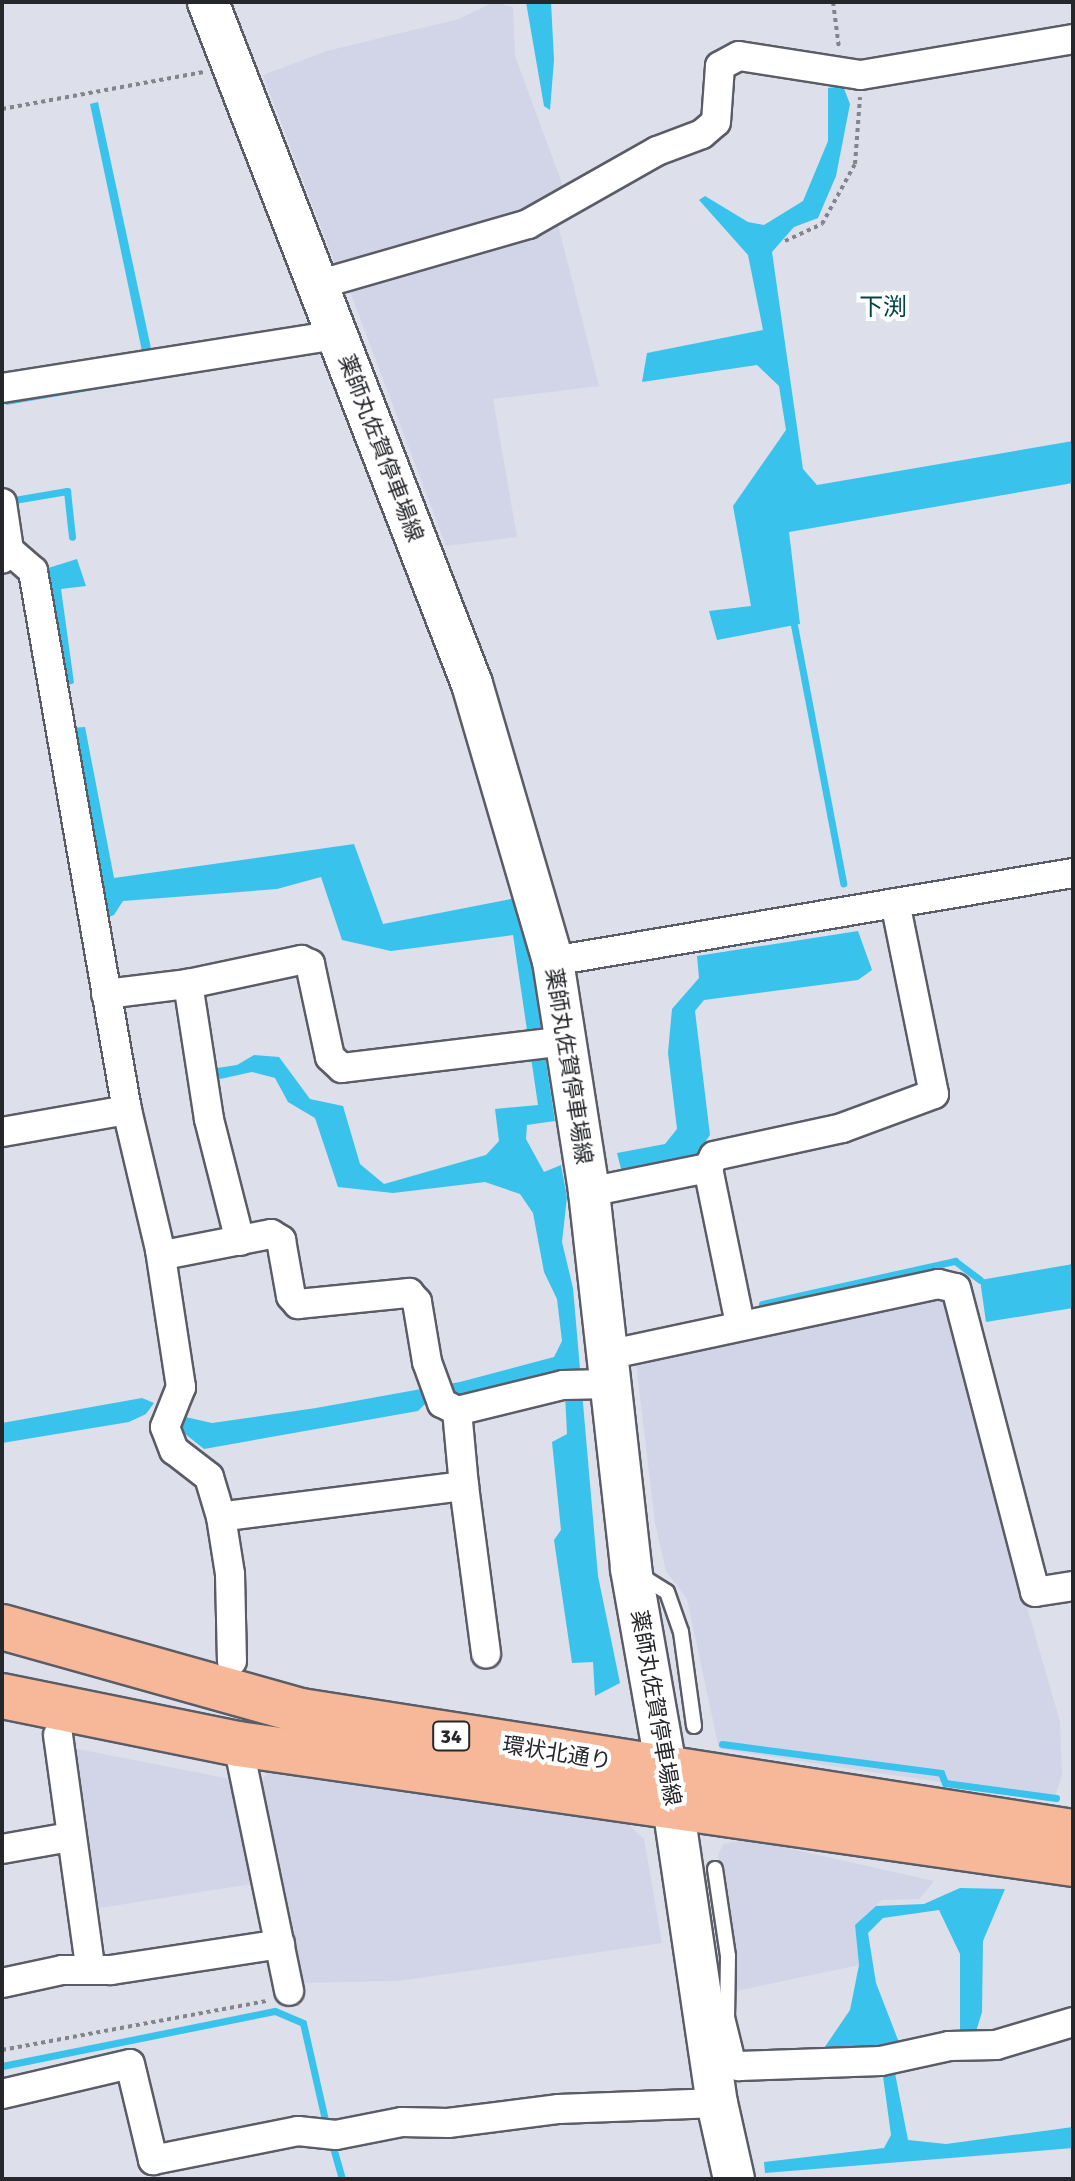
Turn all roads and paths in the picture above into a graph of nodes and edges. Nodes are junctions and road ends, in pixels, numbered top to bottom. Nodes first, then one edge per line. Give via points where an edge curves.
1 (208, 2) edge
2 (833, 2) edge
3 (1073, 39) edge
4 (233, 64) junction
5 (850, 73) junction
6 (2, 109) edge
7 (785, 241) dead end
8 (317, 285) junction
9 (337, 335) junction
10 (2, 388) edge
11 (2, 503) edge
12 (5, 554) edge
13 (1073, 873) edge
14 (895, 903) junction
15 (553, 961) junction
16 (188, 984) junction
17 (106, 994) junction
18 (559, 1042) junction
19 (127, 1110) junction
20 (2, 1132) edge
21 (708, 1168) junction
22 (589, 1192) junction
23 (240, 1241) junction
24 (160, 1250) junction
25 (740, 1324) junction
26 (592, 1377) junction
27 (444, 1398) junction
28 (464, 1486) junction
29 (234, 1515) dead end
30 (631, 1569) junction
31 (1073, 1586) edge
32 (2, 1627) edge
33 (486, 1654) dead end
34 (232, 1661) dead end
35 (2, 1696) edge
36 (694, 1726) dead end
37 (58, 1735) dead end
38 (238, 1744) junction
39 (668, 1788) junction
40 (906, 1821) junction
41 (1073, 1832) edge
42 (70, 1837) junction
43 (2, 1849) edge
44 (1073, 1864) edge
45 (715, 1869) dead end
46 (280, 1944) junction
47 (90, 1967) junction
48 (2, 1983) edge
49 (283, 1995) joint
50 (1073, 2022) edge
51 (2, 2050) edge
52 (725, 2063) junction
53 (2, 2094) edge
54 (717, 2103) junction
55 (734, 2179) edge

1 - 4 main road, 薬師丸佐賀停車場線
2 - 5 path
3 - 5 street
4 - 6 path
4 - 8 main road, 薬師丸佐賀停車場線
5 - 7 path via 855,164 822,224
5 - 8 street via 739,56 720,66 716,122 702,134 657,151 528,224
8 - 9 main road, 薬師丸佐賀停車場線
9 - 10 street
9 - 15 main road, 薬師丸佐賀停車場線 via 472,684
11 - 12 street
12 - 17 street via 33,571
13 - 14 street
14 - 15 street
14 - 21 street via 934,1094 842,1128 714,1156
15 - 18 main road, 薬師丸佐賀停車場線
16 - 17 street
16 - 18 street via 301,960 310,964 330,1057 342,1068
16 - 23 street via 209,1119
17 - 19 street
18 - 22 main road, 薬師丸佐賀停車場線
19 - 20 street
19 - 24 street
21 - 22 street
21 - 25 street
22 - 26 main road, 薬師丸佐賀停車場線
23 - 24 street via 169,1254
23 - 27 street via 271,1234 281,1240 291,1296 304,1306 409,1293 417,1302
24 - 34 street via 181,1387 165,1427 174,1450 209,1477 221,1517 230,1574
25 - 26 street
25 - 31 street via 938,1284 956,1288 1035,1592
26 - 27 street
26 - 30 main road, 薬師丸佐賀停車場線
27 - 28 street
28 - 29 street
28 - 33 street
30 - 36 lane via 667,1592 681,1632
30 - 39 main road, 薬師丸佐賀停車場線
32 - 39 highway, 環状北通り / 34 via 301,1711
35 - 38 highway, 環状北通り / 34
37 - 42 street
38 - 39 highway, 環状北通り / 34
38 - 46 street
39 - 40 highway, 環状北通り / 34
39 - 52 main road, 薬師丸佐賀停車場線
40 - 41 highway, 環状北通り / 34
40 - 44 highway, 環状北通り / 34
42 - 43 street
42 - 47 street
45 - 52 lane via 728,1956
46 - 47 street via 111,1970
46 - 49 street
47 - 48 street
49 - 51 path
50 - 52 street via 996,2045 949,2046 881,2061
52 - 54 main road, 薬師丸佐賀停車場線
53 - 54 street via 130,2064 153,2160 298,2131 330,2135 402,2122 448,2123 559,2109
54 - 55 main road, 薬師丸佐賀停車場線

